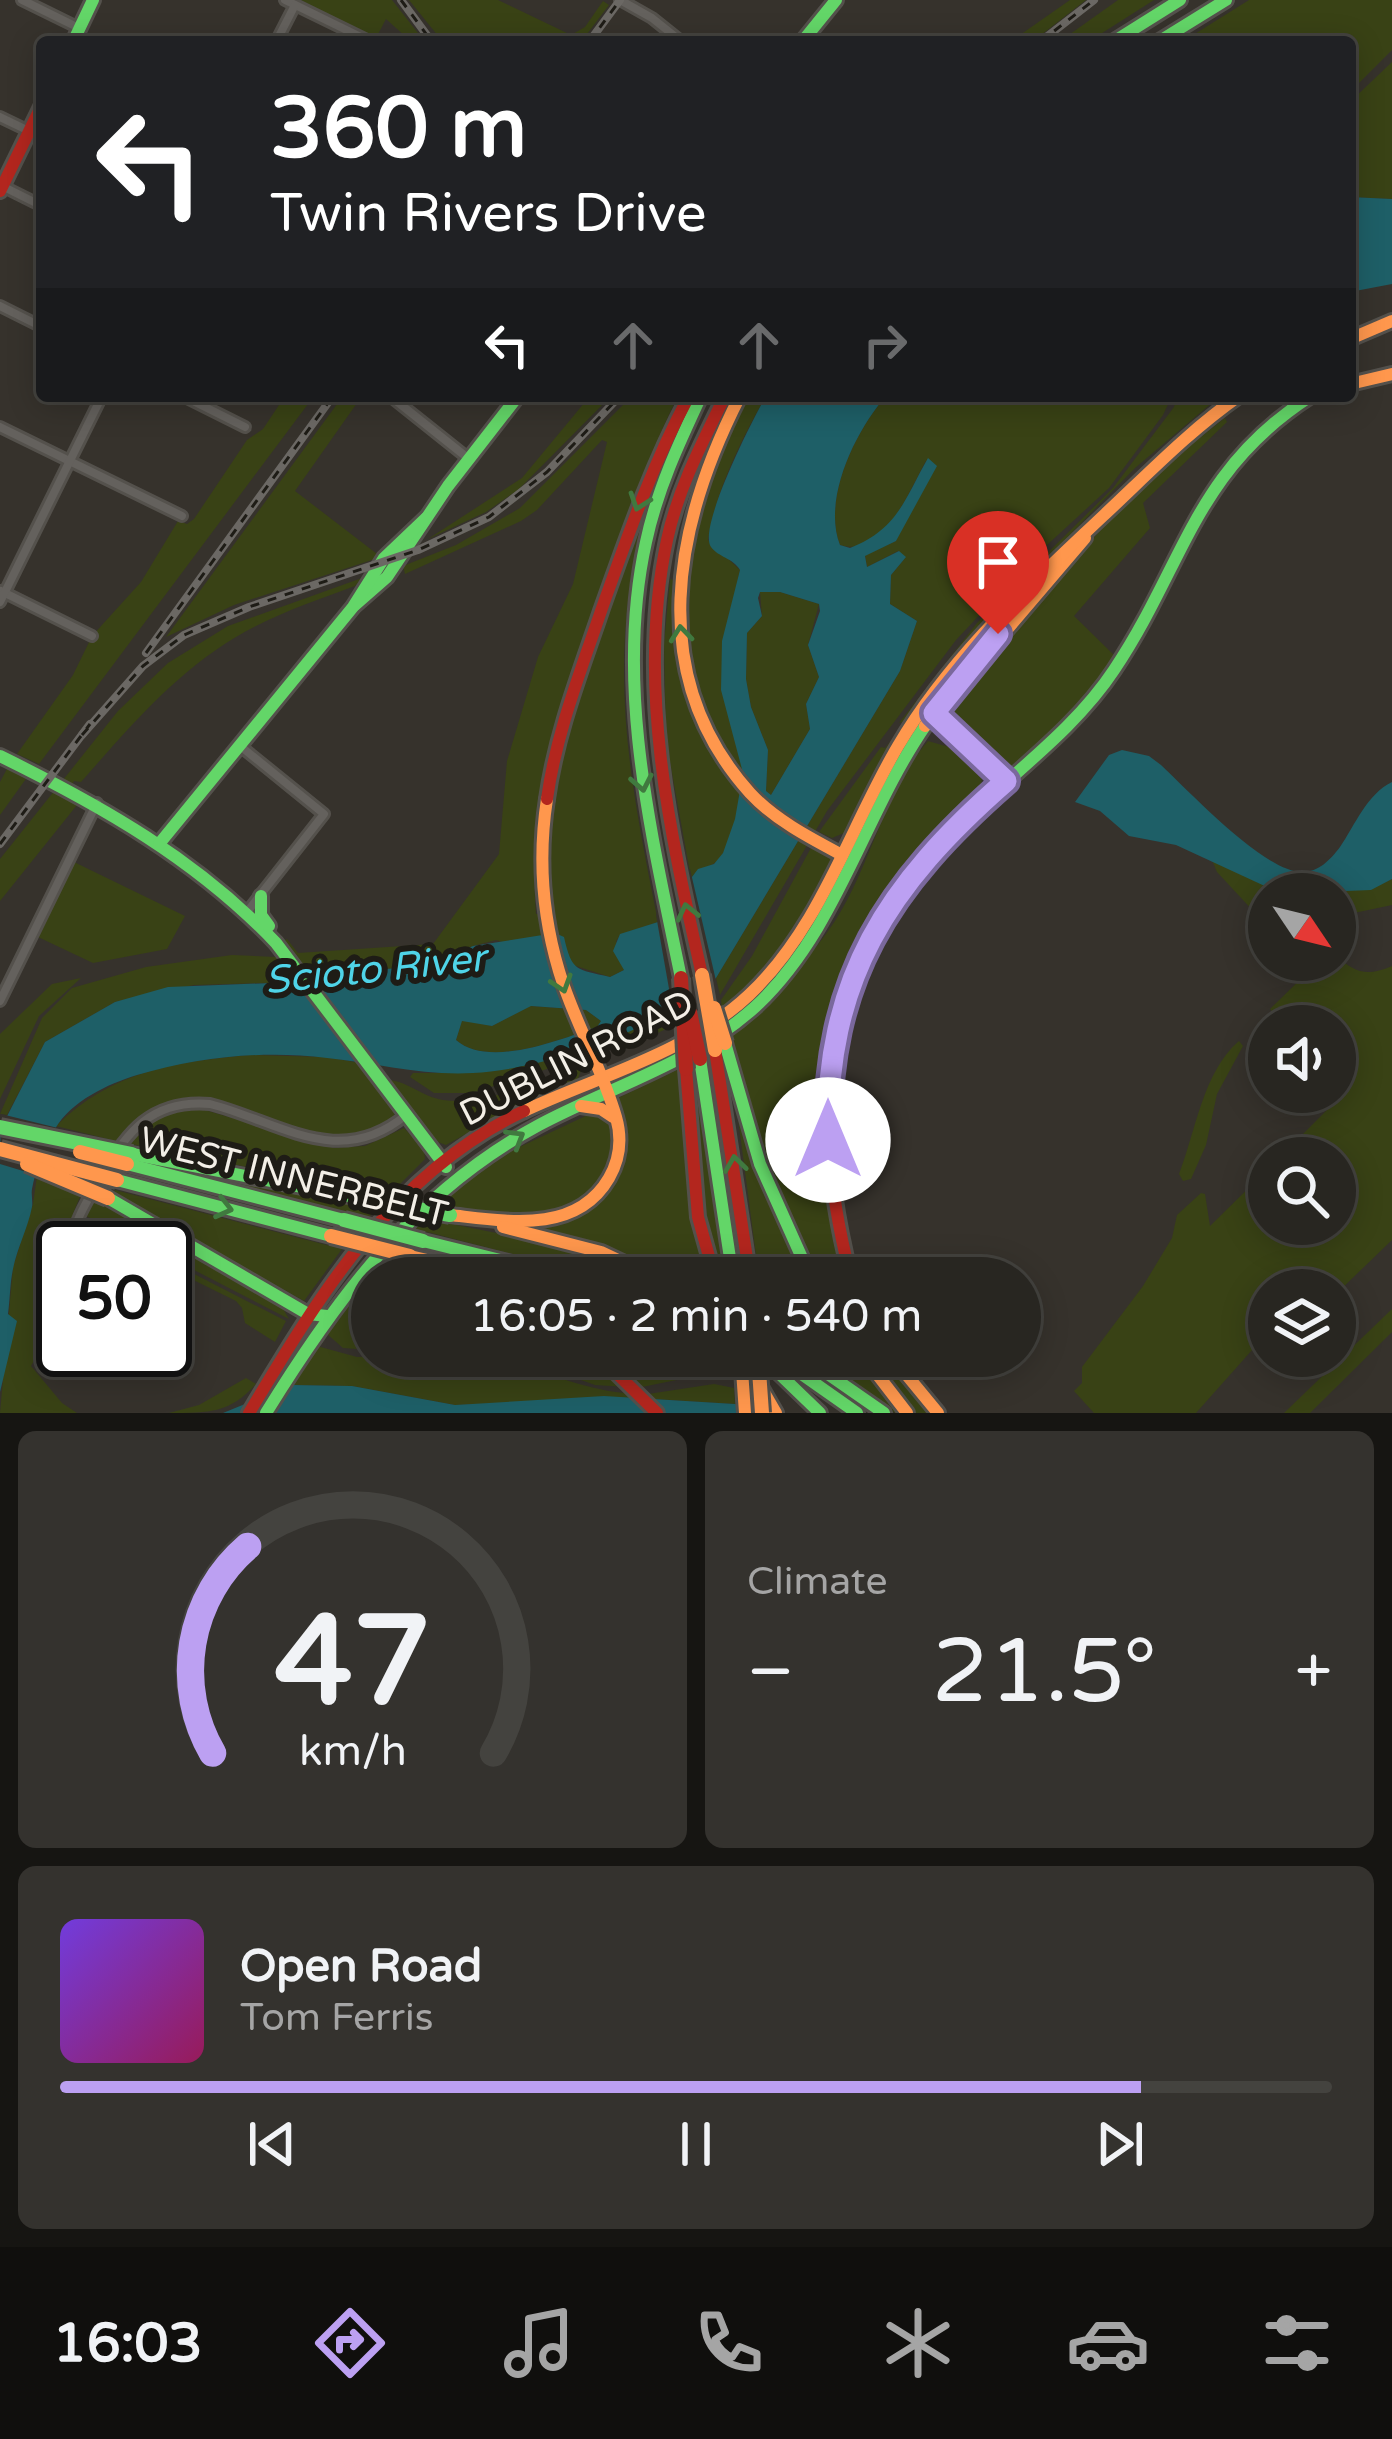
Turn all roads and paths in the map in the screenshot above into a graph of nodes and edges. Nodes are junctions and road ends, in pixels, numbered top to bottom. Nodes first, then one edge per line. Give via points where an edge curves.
1 (22, 0) edge
2 (93, 0) edge
3 (620, 0) edge
4 (836, 0) edge
5 (1180, 0) edge
6 (1226, 0) edge
7 (290, 2) edge
8 (76, 35) edge
9 (278, 36) edge
10 (359, 36) edge
11 (674, 36) edge
12 (807, 36) edge
13 (1123, 36) edge
14 (1168, 36) edge
15 (0, 117) edge
16 (36, 117) edge
17 (29, 131) junction
18 (1, 188) edge
19 (36, 203) edge
20 (0, 306) edge
21 (36, 323) edge
22 (1392, 326) edge
23 (1356, 337) edge
24 (1392, 374) edge
25 (1356, 383) edge
26 (99, 402) edge
27 (195, 402) edge
28 (398, 402) edge
29 (513, 402) edge
30 (686, 402) edge
31 (698, 402) edge
32 (722, 402) edge
33 (737, 402) edge
34 (1231, 402) edge
35 (1301, 402) edge
36 (0, 427) edge
37 (245, 427) dead end
38 (470, 459) junction
39 (70, 461) junction
40 (182, 516) dead end
41 (2, 595) edge
42 (92, 636) dead end
43 (929, 710) junction
44 (238, 744) junction
45 (0, 756) edge
46 (1006, 781) junction
47 (97, 803) junction
48 (159, 844) junction
49 (842, 854) junction
50 (261, 896) junction
51 (247, 912) junction
52 (272, 938) junction
53 (681, 978) junction
54 (0, 1001) edge
55 (749, 1012) junction
56 (720, 1047) junction
57 (603, 1089) junction
58 (581, 1106) junction
59 (406, 1115) junction
60 (617, 1120) junction
61 (0, 1128) edge
62 (0, 1151) edge
63 (130, 1159) junction
64 (442, 1162) junction
65 (455, 1178) junction
66 (450, 1215) junction
67 (77, 1221) edge
68 (410, 1256) joint
69 (414, 1257) edge
70 (490, 1257) edge
71 (612, 1257) edge
72 (710, 1257) edge
73 (730, 1257) edge
74 (747, 1257) edge
75 (800, 1257) edge
76 (846, 1257) edge
77 (308, 1315) junction
78 (327, 1316) junction
79 (625, 1377) edge
80 (743, 1377) edge
81 (755, 1377) edge
82 (762, 1377) edge
83 (779, 1377) edge
84 (801, 1377) edge
85 (832, 1377) edge
86 (879, 1377) edge
87 (908, 1377) edge
88 (249, 1413) edge
89 (266, 1413) edge
90 (657, 1413) edge
91 (746, 1413) edge
92 (761, 1413) edge
93 (776, 1413) edge
94 (820, 1413) edge
95 (857, 1413) edge
96 (884, 1413) edge
97 (907, 1413) edge
98 (938, 1413) edge

1 - 8 street
2 - 8 main road
3 - 11 street
4 - 12 main road
5 - 13 main road
6 - 14 main road
7 - 9 street
7 - 10 street
15 - 17 street
16 - 17 main road
17 - 18 main road
18 - 19 street
20 - 21 street
22 - 23 main road
24 - 25 main road
26 - 39 street
27 - 37 street
28 - 38 street
29 - 38 main road
30 -> 57 main road via 647,476 554,749 545,803 544,900 561,981
31 -> 53 main road via 662,487 637,592 633,723
56 -> 32 main road, bridge via 673,850 652,711 669,534
49 -> 33 main road via 753,796 713,745 691,692 680,574 695,498
34 - 43 main road, DUBLIN ROAD via 1069,545 981,635
35 - 46 main road via 1227,465 1112,674
36 - 39 street
38 - 44 main road
39 - 40 street
39 - 41 street
41 - 42 street
43 - 46 main road
43 - 49 main road, DUBLIN ROAD via 872,790
43 - 55 main road, DUBLIN ROAD via 819,927
44 - 48 main road
44 - 50 street via 324,814
45 - 47 main road
46 - 76 main road via 903,890 867,946 839,1017 828,1076 829,1153
47 - 48 main road
47 - 54 street
48 - 51 main road
49 - 55 main road via 818,914
49 - 57 main road, DUBLIN ROAD via 800,936 749,995 693,1039
50 - 51 street
50 - 52 main road
51 - 52 main road
52 - 59 main road
53 - 72 main road, bridge via 698,1217
53 - 73 main road, bridge
55 - 57 main road, DUBLIN ROAD via 699,1051
74 -> 56 main road
56 - 75 main road via 758,1165
57 - 58 main road, DUBLIN ROAD
57 - 60 main road
57 - 64 main road, DUBLIN ROAD via 508,1118
58 - 60 main road
65 -> 58 main road, DUBLIN ROAD
59 - 64 main road
59 - 67 street via 375,1137 342,1143 210,1104 163,1108 120,1142
60 - 66 main road via 614,1169 586,1206 534,1223
61 - 63 main road, WEST INNERBELT, bridge
62 -> 68 main road, WEST INNERBELT, bridge
62 - 77 main road, bridge via 108,1198
63 - 66 main road, bridge
63 - 70 main road, WEST INNERBELT, bridge
64 - 65 main road
64 - 77 main road, DUBLIN ROAD via 373,1223
65 - 78 main road, DUBLIN ROAD via 400,1225
66 - 71 main road
68 - 69 main road, WEST INNERBELT
77 - 78 main road
77 - 88 main road, DUBLIN ROAD
78 - 89 main road, DUBLIN ROAD
79 - 90 main road
80 - 91 main road
81 - 93 main road, bridge
82 - 92 main road, bridge
83 - 94 main road
84 - 95 main road
85 - 96 main road
86 - 97 main road
87 - 98 main road

